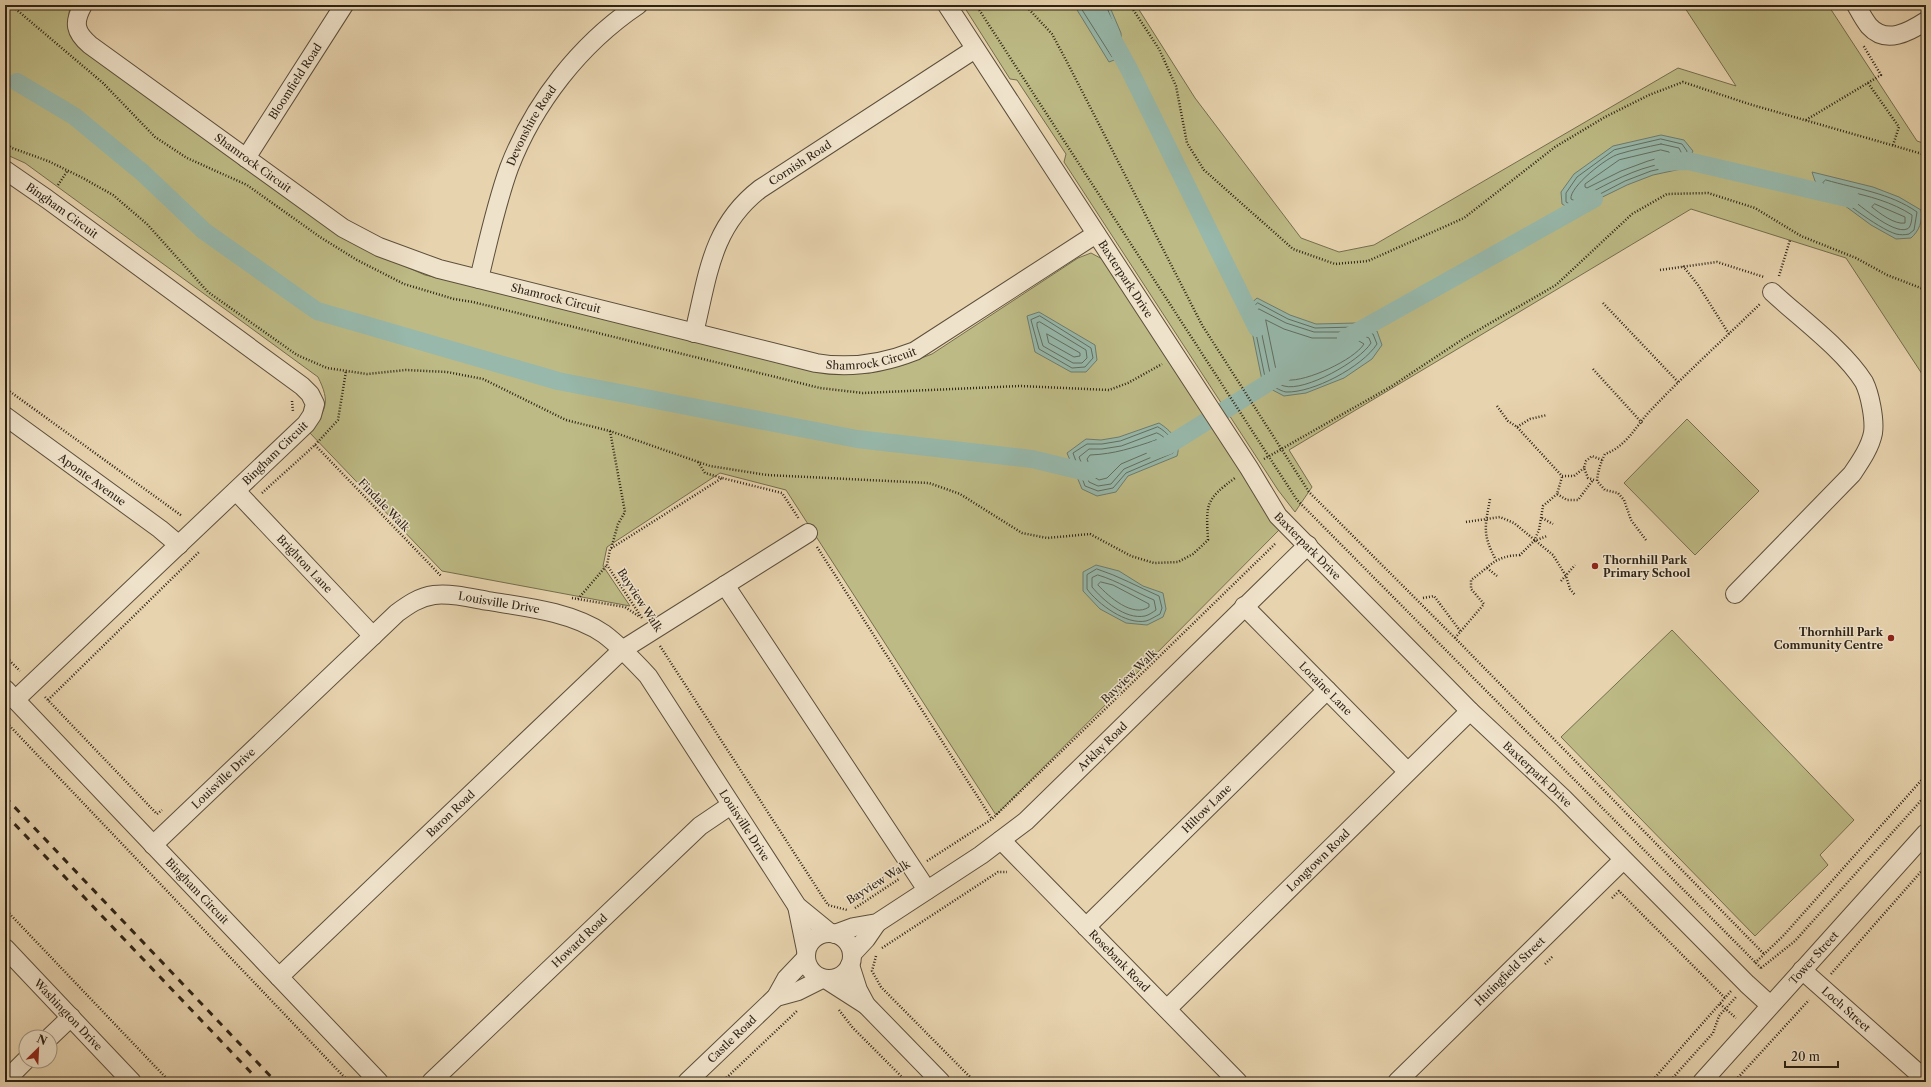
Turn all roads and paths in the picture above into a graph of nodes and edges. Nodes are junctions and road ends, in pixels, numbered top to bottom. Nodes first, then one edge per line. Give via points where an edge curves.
1 (83, 5) edge
2 (344, 5) edge
3 (638, 5) edge
4 (947, 5) edge
5 (976, 5) edge
6 (1025, 5) edge
7 (1130, 5) edge
8 (1856, 5) edge
9 (12, 6) edge
10 (5, 13) edge
11 (1926, 21) edge
12 (1861, 43) dead end
13 (975, 49) junction
14 (1868, 82) junction
15 (1805, 120) junction
16 (5, 143) edge
17 (1893, 145) junction
18 (1926, 155) edge
19 (246, 158) junction
20 (5, 170) edge
21 (1096, 234) junction
22 (1790, 240) dead end
23 (1683, 266) junction
24 (1660, 270) dead end
25 (479, 280) junction
26 (1775, 287) junction
27 (1926, 290) edge
28 (1603, 303) dead end
29 (694, 332) junction
30 (1729, 334) junction
31 (1593, 369) dead end
32 (1679, 383) junction
33 (5, 388) edge
34 (286, 396) dead end
35 (1497, 406) dead end
36 (1547, 415) dead end
37 (5, 416) edge
38 (287, 417) dead end
39 (1642, 423) junction
40 (1517, 427) junction
41 (610, 431) junction
42 (315, 445) dead end
43 (1281, 448) junction
44 (1268, 456) junction
45 (1602, 460) junction
46 (698, 462) junction
47 (1249, 468) junction
48 (1584, 468) junction
49 (1562, 476) junction
50 (722, 478) junction
51 (1593, 480) junction
52 (1597, 481) junction
53 (236, 491) junction
54 (1557, 494) junction
55 (1490, 499) dead end
56 (187, 511) dead end
57 (182, 516) junction
58 (1487, 518) junction
59 (1542, 518) junction
60 (1466, 522) dead end
61 (1553, 524) dead end
62 (164, 533) junction
63 (808, 533) junction
64 (1547, 536) dead end
65 (1646, 540) dead end
66 (1534, 541) junction
67 (1276, 543) dead end
68 (179, 545) junction
69 (1308, 545) junction
70 (610, 549) junction
71 (1496, 560) junction
72 (607, 565) junction
73 (1575, 565) dead end
74 (1487, 568) junction
75 (441, 576) dead end
76 (1497, 576) dead end
77 (1566, 576) junction
78 (1561, 581) dead end
79 (725, 585) junction
80 (1736, 594) dead end
81 (1575, 595) dead end
82 (1423, 598) dead end
83 (578, 599) dead end
84 (1244, 606) junction
85 (651, 632) junction
86 (1461, 632) junction
87 (373, 636) junction
88 (1455, 638) junction
89 (622, 650) junction
90 (5, 656) edge
91 (24, 664) dead end
92 (1327, 690) junction
93 (10, 694) edge
94 (1470, 711) junction
95 (5, 721) edge
96 (1407, 771) junction
97 (1926, 775) edge
98 (1926, 795) edge
99 (731, 805) junction
100 (992, 819) junction
101 (1001, 840) junction
102 (1924, 841) edge
103 (153, 845) junction
104 (1623, 860) junction
105 (1926, 866) edge
106 (913, 870) junction
107 (1010, 872) dead end
108 (927, 890) junction
109 (1610, 900) dead end
110 (797, 906) junction
111 (5, 909) edge
112 (877, 923) junction
113 (1086, 927) junction
114 (833, 933) junction
115 (5, 948) edge
116 (1764, 954) junction
117 (805, 955) junction
118 (1554, 955) dead end
119 (851, 959) junction
120 (1756, 962) junction
121 (1543, 966) dead end
122 (1761, 968) junction
123 (1802, 970) junction
124 (279, 977) junction
125 (824, 979) junction
126 (1744, 982) junction
127 (1820, 986) junction
128 (776, 997) junction
129 (1725, 998) junction
130 (1808, 1000) junction
131 (866, 1005) junction
132 (1770, 1005) junction
133 (1813, 1005) dead end
134 (836, 1006) dead end
135 (801, 1007) dead end
136 (1166, 1009) junction
137 (71, 1017) junction
138 (58, 1029) edge
139 (18, 1068) edge
140 (1926, 1080) edge
141 (5, 1081) edge
142 (132, 1082) edge
143 (170, 1082) edge
144 (349, 1082) edge
145 (379, 1082) edge
146 (431, 1082) edge
147 (687, 1082) edge
148 (722, 1082) edge
149 (907, 1082) edge
150 (941, 1082) edge
151 (974, 1082) edge
152 (1238, 1082) edge
153 (1397, 1082) edge
154 (1650, 1082) edge
155 (1669, 1082) edge
156 (1702, 1082) edge
157 (1734, 1082) edge

1 - 19 street, Shamrock Circuit via 76,22 82,38
2 - 19 street, Bloomfield Road
3 - 25 street, Devonshire Road via 604,32 574,62 537,112 519,145 503,186
4 - 13 street, Baxterpark Drive
5 - 44 path
6 - 43 path via 1052,34 1202,325
7 - 15 path via 1159,49 1173,80 1187,143 1204,170 1293,249 1334,264 1368,260 1464,218 1555,147 1605,117 1649,95 1683,82
8 - 11 street via 1870,27 1880,34 1902,34
9 - 10 path
12 - 14 path via 1881,75
13 - 21 street, Baxterpark Drive
13 - 29 street, Cornish Road via 760,189 742,205 727,224 715,250
14 - 15 path
14 - 17 path via 1899,127
15 - 17 path
16 - 41 path via 48,161 113,195 147,224 208,292 297,355 327,368 367,374 406,370 447,372 483,379 566,420
17 - 18 path
19 - 25 street, Shamrock Circuit via 327,218 366,240 421,264
20 - 53 street, Bingham Circuit via 296,381 310,394 315,404 306,424
21 - 29 street, Shamrock Circuit via 915,351 884,362 833,366
21 - 47 street, Baxterpark Drive
22 - 26 path
23 - 24 path
23 - 26 path via 1717,262
23 - 30 path
25 - 29 street, Shamrock Circuit
26 - 30 path
26 - 80 street via 1840,354 1864,383 1873,411 1873,433 1864,455 1852,474
27 - 43 path via 1801,236 1755,208 1708,193 1667,194 1632,214 1556,285 1463,339 1392,386
28 - 32 path
30 - 32 path
31 - 39 path
32 - 39 path via 1649,412
33 - 57 path
34 - 38 path via 292,401 293,412
35 - 40 path via 1508,421
36 - 40 path via 1530,419
37 - 62 street, Aponte Avenue
39 - 45 path via 1626,441 1605,454
40 - 49 path
41 - 46 path
41 - 70 path, Bayview Walk via 625,512
42 - 75 path, Findale Walk
43 - 44 path
43 - 88 path via 1309,492
44 - 47 path
44 - 120 path via 1298,500
45 - 48 path via 1592,456 1586,461
45 - 52 path via 1598,468
46 - 47 path via 767,475 928,483 960,494 1022,533 1047,538 1090,534 1131,556 1154,563 1178,562 1193,554 1208,540 1209,501 1220,489
46 - 50 path via 705,473
47 - 69 street, Baxterpark Drive via 1278,516
48 - 49 path via 1574,476
48 - 51 path via 1588,478
49 - 54 path
50 - 63 path via 782,493
50 - 70 path
51 - 52 path
51 - 54 path via 1578,500 1567,500
52 - 65 path via 1604,490 1618,493 1624,500 1631,520
53 - 68 street, Bingham Circuit
53 - 87 street, Brighton Lane
54 - 59 path via 1543,506
55 - 58 path
56 - 57 path
57 - 62 path
58 - 60 path
58 - 66 path via 1500,517 1514,523
58 - 71 path via 1487,544
59 - 61 path
59 - 66 path
62 - 68 street, Aponte Avenue
63 - 79 street, Baron Road
63 - 100 path
64 - 66 path
66 - 71 path via 1520,555 1505,556
66 - 77 path via 1553,555
67 - 100 path, Bayview Walk
68 - 93 street, Bingham Circuit
69 - 84 street, Arklay Road
69 - 94 street, Baxterpark Drive
70 - 72 path, Bayview Walk
71 - 74 path
72 - 83 path
72 - 85 path, Bayview Walk
73 - 77 path
74 - 76 path
74 - 86 path via 1471,580 1471,589 1484,604
77 - 78 path
77 - 81 path
79 - 85 street, Baron Road
79 - 106 street
82 - 86 path via 1434,596
84 - 92 street, Loraine Lane
84 - 101 street, Arklay Road via 1026,821
85 - 89 street, Baron Road
85 - 106 path, Bayview Walk via 828,905 850,911
86 - 88 path
87 - 89 street, Louisville Drive via 397,613 420,598 452,595 568,617 604,634
87 - 103 street, Louisville Drive
88 - 116 path
89 - 99 street, Louisville Drive via 648,676
89 - 124 street, Baron Road
90 - 91 path via 19,670
92 - 96 street, Loraine Lane
92 - 113 street, Hiltow Lane
93 - 103 street, Bingham Circuit
94 - 96 street, Longtown Road
94 - 104 street, Baxterpark Drive via 1563,798
95 - 144 path
96 - 136 street, Longtown Road
97 - 116 path
98 - 122 path via 1795,941
99 - 110 street, Louisville Drive
99 - 146 street, Howard Road via 700,826
100 - 106 path, Bayview Walk
101 - 108 street, Arklay Road
101 - 113 street, Rosebank Road
102 - 123 street, Tower Street
103 - 124 street, Bingham Circuit
104 - 126 street, Baxterpark Drive
104 - 153 street, Hutingfield Street
105 - 127 path
106 - 108 street
107 - 151 path via 998,872 877,951 872,971 881,987
108 - 112 street, Arklay Road
109 - 129 path via 1619,891
110 - 114 street, Louisville Drive
110 - 117 street, Louisville Drive
111 - 143 path
112 - 114 street, Arklay Road
112 - 119 street, Arklay Road
113 - 136 street, Rosebank Road
114 - 117 street via 822,933 815,937 809,943
114 - 119 street via 845,939 850,946
115 - 137 street, Washington Drive
116 - 120 path
117 - 125 street via 807,966 812,973
117 - 128 street, Castle Road
118 - 121 path
119 - 125 street via 842,975 835,979
119 - 131 street via 858,990
120 - 122 path
120 - 126 path
122 - 126 path
123 - 127 street, Loch Street
123 - 132 street, Tower Street
124 - 145 street, Bingham Circuit
125 - 128 street, Castle Road via 798,991
125 - 131 street
126 - 129 path
126 - 132 street, Baxterpark Drive
126 - 155 path via 1719,1016 1713,1033
127 - 130 path
127 - 140 street, Loch Street
128 - 147 street, Castle Road
129 - 154 path
130 - 133 path
130 - 157 path
131 - 150 street
132 - 156 street, Tower Street
134 - 149 path via 853,1028
135 - 148 path
136 - 152 street, Rosebank Road
137 - 138 street
137 - 142 street, Washington Drive
139 - 141 street

